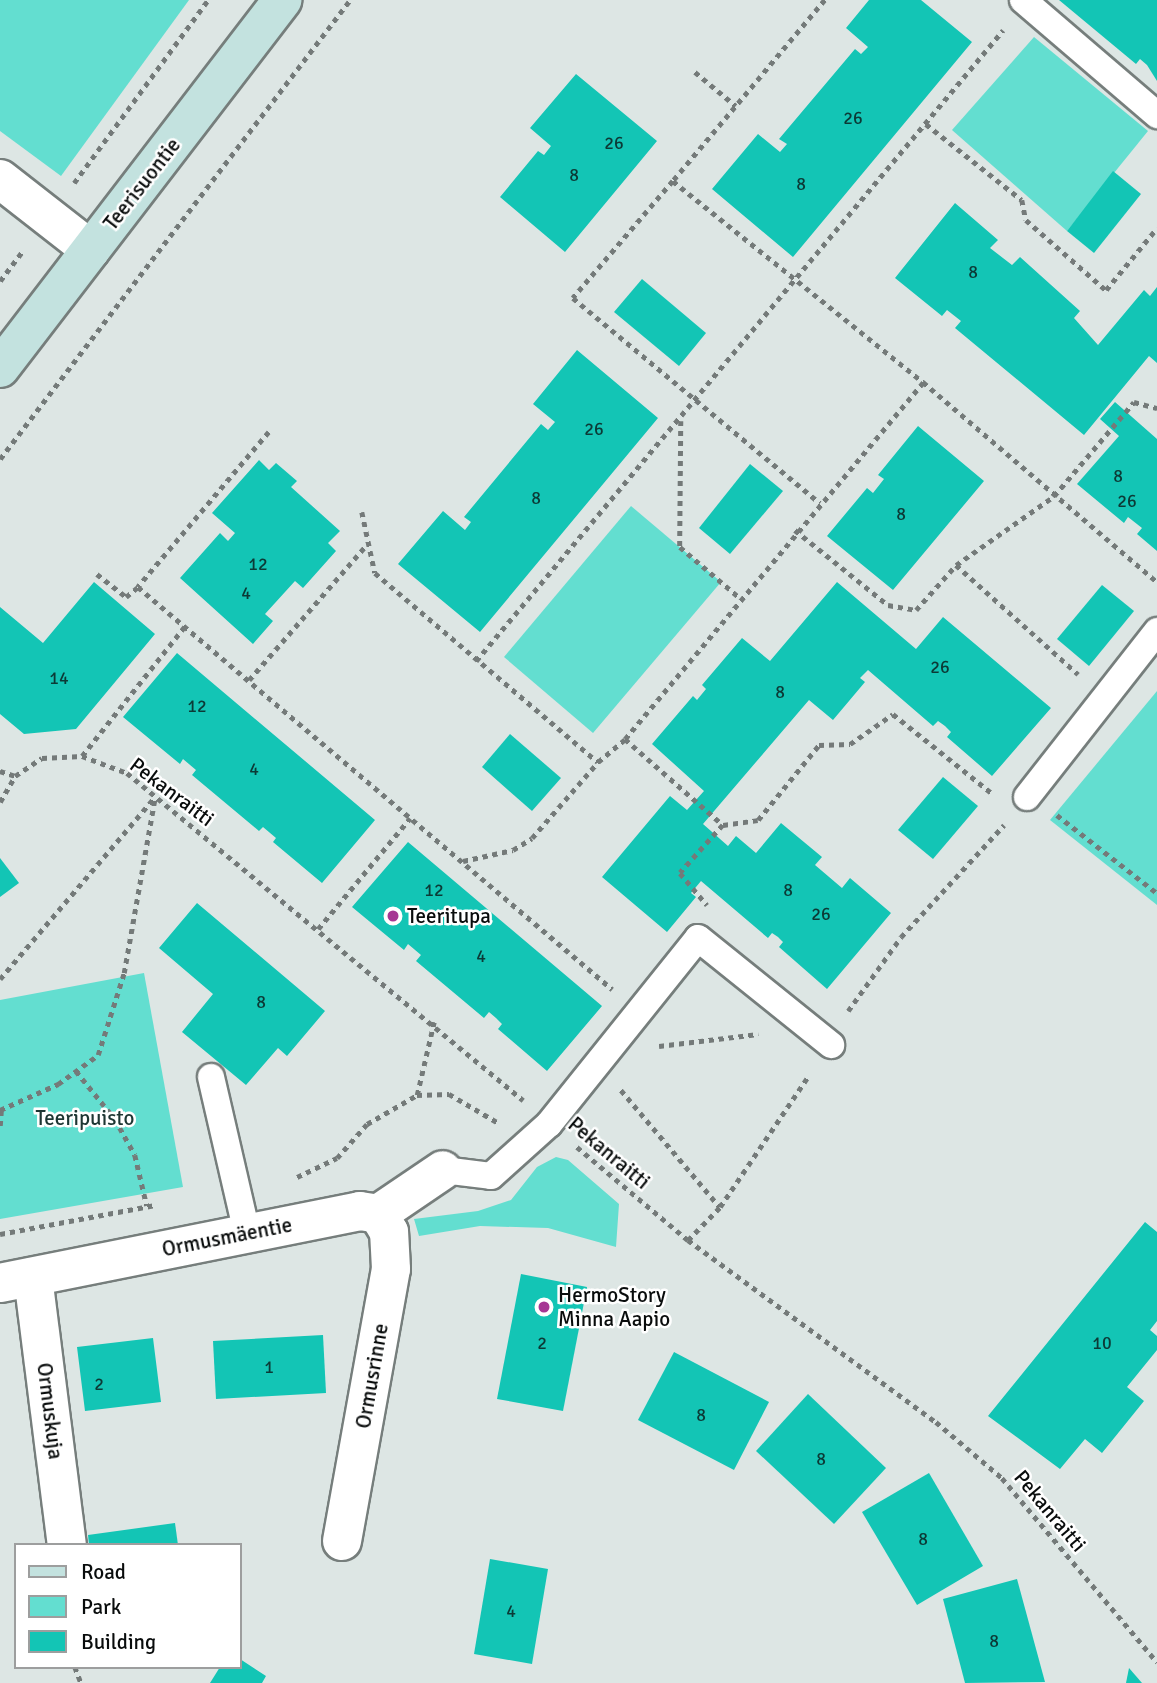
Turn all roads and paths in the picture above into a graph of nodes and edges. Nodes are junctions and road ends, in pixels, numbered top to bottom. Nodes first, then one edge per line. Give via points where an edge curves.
1 (208, 0) edge
2 (282, 0) edge
3 (350, 0) edge
4 (825, 0) edge
5 (1024, 1) edge
6 (695, 72) dead end
7 (736, 106) junction
8 (1157, 115) edge
9 (926, 124) junction
10 (0, 179) edge
11 (673, 181) junction
12 (48, 219) junction
13 (1157, 228) edge
14 (91, 250) junction
15 (0, 281) edge
16 (798, 281) junction
17 (0, 368) edge
18 (923, 382) junction
19 (699, 398) junction
20 (1157, 408) edge
21 (681, 420) junction
22 (269, 432) dead end
23 (0, 459) edge
24 (1054, 496) junction
25 (820, 503) junction
26 (362, 512) dead end
27 (795, 530) junction
28 (368, 542) junction
29 (956, 565) junction
30 (97, 574) dead end
31 (1157, 582) edge
32 (138, 587) junction
33 (740, 598) junction
34 (185, 626) junction
35 (1157, 631) edge
36 (476, 661) junction
37 (249, 680) junction
38 (1105, 698) junction
39 (625, 739) junction
40 (82, 756) junction
41 (598, 762) junction
42 (0, 771) edge
43 (15, 776) junction
44 (155, 796) junction
45 (0, 802) edge
46 (1021, 804) junction
47 (410, 818) junction
48 (723, 825) junction
49 (462, 861) junction
50 (696, 887) dead end
51 (1157, 893) edge
52 (318, 929) junction
53 (0, 979) edge
54 (639, 1012) junction
55 (434, 1022) junction
56 (822, 1036) junction
57 (604, 1058) junction
58 (76, 1071) junction
59 (211, 1077) dead end
60 (417, 1095) dead end
61 (1, 1110) edge
62 (549, 1124) junction
63 (0, 1126) edge
64 (443, 1170) joint
65 (147, 1206) dead end
66 (720, 1207) junction
67 (378, 1214) junction
68 (247, 1233) junction
69 (688, 1240) junction
70 (17, 1280) edge
71 (342, 1541) dead end
72 (67, 1543) edge
73 (1157, 1662) edge

1 - 12 path
2 - 14 main road, Teerisuontie
3 - 23 path
4 - 7 path
5 - 8 lane
5 - 9 path
6 - 7 path
7 - 11 path
9 - 13 path via 1022,200 1026,220 1106,290
9 - 16 path
10 - 12 street
11 - 16 path
11 - 19 path via 573,298
12 - 14 street
12 - 15 path
14 - 17 main road, Teerisuontie
16 - 18 path
16 - 19 path
18 - 24 path
18 - 25 path
19 - 21 path
19 - 25 path
20 - 24 path via 1133,402
21 - 33 path via 680,547
21 - 36 path
22 - 32 path
24 - 29 path
24 - 31 path
25 - 27 path
26 - 28 path
27 - 29 path via 888,605 916,610
27 - 33 path
28 - 36 path via 374,573
28 - 37 path
29 - 38 path
30 - 32 path via 126,597
32 - 34 path
33 - 39 path
34 - 37 path
34 - 40 path
35 - 38 lane
36 - 41 path
37 - 47 path
38 - 46 lane
39 - 41 path
39 - 48 path
40 - 43 path, Pekanraitti via 42,758
40 - 44 path, Pekanraitti via 127,773
41 - 49 path via 532,838 513,850
42 - 43 path
43 - 45 path
44 - 52 path, Pekanraitti
44 - 53 path
44 - 58 path via 111,1025 98,1055
46 - 48 path via 893,714 850,744 819,745 758,820
46 - 51 path
46 - 56 path via 901,937
47 - 49 path
47 - 52 path
48 - 50 path via 680,873
49 - 54 path
52 - 55 path, Pekanraitti
54 - 56 lane via 698,938
54 - 57 lane
55 - 60 path
55 - 62 path, Pekanraitti
56 - 57 path
56 - 66 path
57 - 62 lane
57 - 66 path
58 - 61 path
58 - 65 path via 115,1119 135,1155
59 - 68 lane
61 - 63 path
62 - 64 lane via 491,1176
62 - 69 path, Pekanraitti
64 - 67 street
66 - 69 path
67 - 68 street, Ormusmäentie via 359,1211
67 - 71 street, Ormusrinne via 389,1232 391,1269
68 - 70 street, Ormusmäentie
69 - 73 path, Pekanraitti via 936,1422 1002,1478
70 - 72 street, Ormuskuja

